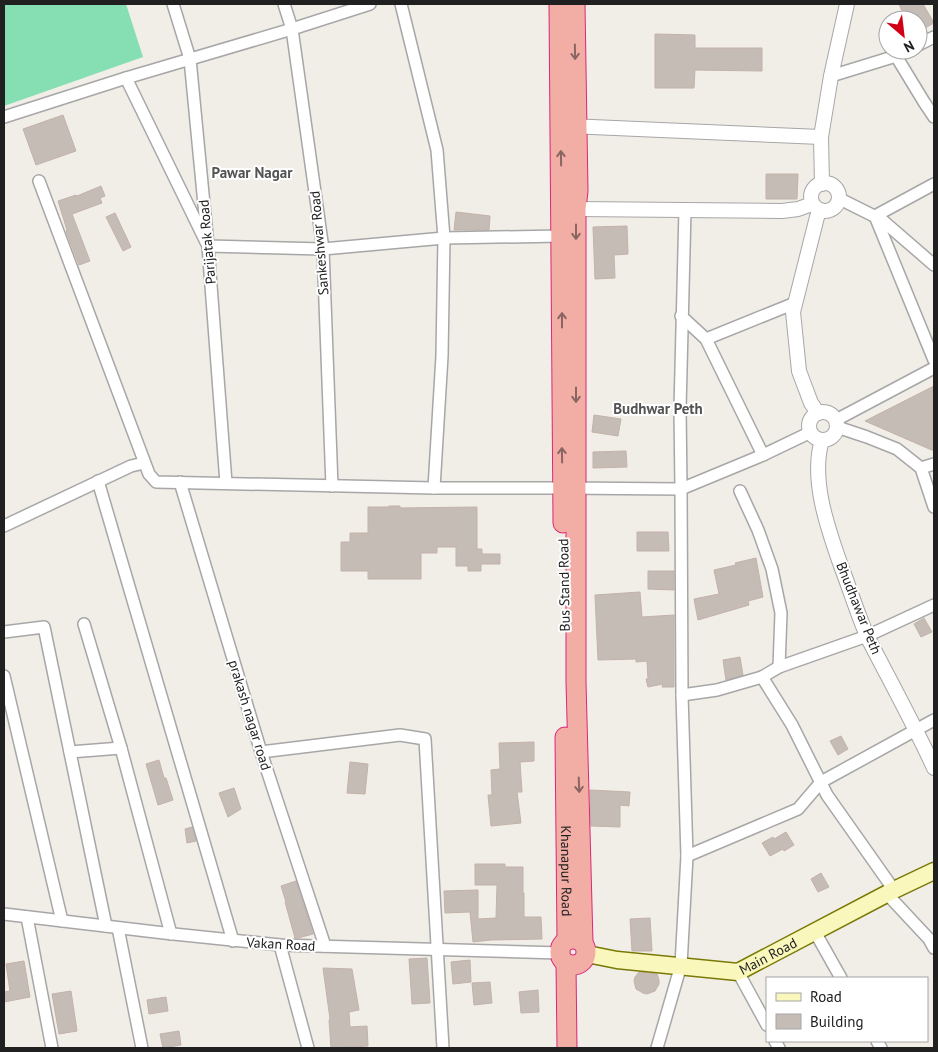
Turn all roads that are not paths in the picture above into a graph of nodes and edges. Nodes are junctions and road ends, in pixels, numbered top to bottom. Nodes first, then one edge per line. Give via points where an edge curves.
1 (173, 4) edge
2 (284, 4) edge
3 (370, 4) edge
4 (401, 4) edge
5 (559, 4) edge
6 (574, 4) edge
7 (847, 4) edge
8 (292, 29) junction
9 (190, 59) junction
10 (883, 60) edge
11 (898, 60) edge
12 (831, 76) junction
13 (126, 78) junction
14 (4, 117) edge
15 (934, 117) edge
16 (569, 126) junction
17 (822, 137) junction
18 (38, 181) dead end
19 (822, 184) junction
20 (934, 184) edge
21 (840, 199) junction
22 (816, 207) junction
23 (576, 209) junction
24 (685, 210) junction
25 (875, 216) junction
26 (562, 236) junction
27 (444, 238) junction
28 (208, 246) junction
29 (323, 249) junction
30 (934, 265) edge
31 (795, 303) junction
32 (682, 316) junction
33 (706, 339) junction
34 (934, 360) edge
35 (934, 368) edge
36 (818, 413) junction
37 (837, 424) junction
38 (816, 436) junction
39 (763, 455) junction
40 (144, 463) junction
41 (934, 464) edge
42 (921, 468) junction
43 (98, 481) junction
44 (180, 482) junction
45 (226, 483) junction
46 (332, 486) junction
47 (434, 488) junction
48 (576, 488) junction
49 (681, 489) junction
50 (740, 491) dead end
51 (934, 507) edge
52 (4, 526) edge
53 (934, 605) edge
54 (84, 624) dead end
55 (4, 632) edge
56 (867, 636) junction
57 (779, 667) junction
58 (4, 676) edge
59 (762, 677) junction
60 (682, 695) junction
61 (934, 720) edge
62 (917, 730) junction
63 (121, 748) junction
64 (70, 752) junction
65 (260, 752) junction
66 (934, 768) edge
67 (821, 782) junction
68 (566, 802) joint
69 (687, 856) junction
70 (934, 871) edge
71 (891, 892) junction
72 (4, 914) edge
73 (27, 917) junction
74 (62, 921) junction
75 (112, 927) junction
76 (815, 932) junction
77 (171, 934) junction
78 (233, 941) junction
79 (280, 945) junction
80 (325, 946) junction
81 (934, 948) edge
82 (438, 950) junction
83 (573, 952) junction
84 (680, 966) junction
85 (738, 972) junction
86 (840, 977) edge
87 (766, 1023) edge
88 (52, 1048) edge
89 (142, 1048) edge
90 (308, 1048) edge
91 (443, 1048) edge
92 (567, 1048) edge
93 (579, 1048) edge
94 (657, 1048) edge

1 - 9 street, Parijatak Road
2 - 8 street, Sankeshwar Road
3 - 8 street
4 - 27 street via 437,150
5 - 16 highway
6 -> 16 highway
7 - 12 street
8 - 9 street
8 - 29 street, Sankeshwar Road
9 - 13 street
9 - 28 street, Parijatak Road
10 - 12 street
11 - 15 street
12 - 17 street
13 - 14 street
13 - 28 street
16 - 17 street
16 - 23 highway via 578,190
26 -> 16 highway, Bus Stand Road
17 - 19 street
18 - 40 street
19 - 21 street via 834,186
19 - 22 street via 813,190 811,199
20 - 25 street
21 - 22 street via 828,212
21 - 25 street
22 - 24 street via 782,211
22 - 31 street via 817,217
23 - 24 street
23 -> 48 highway
24 - 32 street
25 - 30 street
25 - 34 street
26 - 27 street
48 -> 26 highway, Bus Stand Road via 562,369
27 - 29 street
27 - 47 street via 442,356
28 - 29 street
28 - 45 street, Parijatak Road
29 - 46 street, Sankeshwar Road
31 - 33 street
31 - 36 street via 793,312 799,371
32 - 33 street
32 - 49 street
33 - 39 street
35 - 37 street
36 - 37 street via 832,415
36 - 38 street via 809,425
37 - 38 street via 829,439
37 - 42 street via 896,449
38 - 39 street
38 - 56 street, Bhudhawar Peth via 819,486 830,534
39 - 49 street
40 - 43 street
40 - 44 street via 156,482
41 - 42 street
42 - 51 street
43 - 52 street
43 - 78 street
44 - 45 street
44 - 65 street, prakash nagar road
45 - 46 street
46 - 47 street
47 - 48 street
48 - 49 street
48 - 68 highway, Bus Stand Road
48 -> 83 highway
49 - 60 street
50 - 57 street via 772,569 781,613
53 - 56 street
54 - 63 street
55 - 64 street via 44,627
56 - 57 street
56 - 62 street, Bhudhawar Peth
57 - 59 street
58 - 74 street
59 - 60 street via 717,690
59 - 67 street via 792,725
60 - 69 street
61 - 62 street
62 - 66 street, Bhudhawar Peth
62 - 67 street
63 - 64 street
63 - 77 street
64 - 75 street
65 - 80 street, prakash nagar road
65 - 82 street via 400,735 425,739
67 - 69 street via 798,809
67 - 71 street
68 - 83 highway, Khanapur Road
69 - 84 street
70 - 71 main road, Main Road
71 - 76 main road, Main Road
71 - 81 street
72 - 73 street, Vakan Road
73 - 74 street, Vakan Road
73 - 88 street
74 - 75 street, Vakan Road
75 - 77 street, Vakan Road
75 - 89 street
76 - 85 main road, Main Road
76 - 86 street
77 - 78 street, Vakan Road
78 - 79 street, Vakan Road
79 - 80 street, Vakan Road
79 - 90 street
80 - 82 street, Vakan Road
82 - 83 street, Vakan Road
82 - 91 street
83 - 84 main road, Main Road
83 - 92 highway
83 - 93 highway
84 - 85 main road, Main Road
84 - 94 street
85 - 87 street

